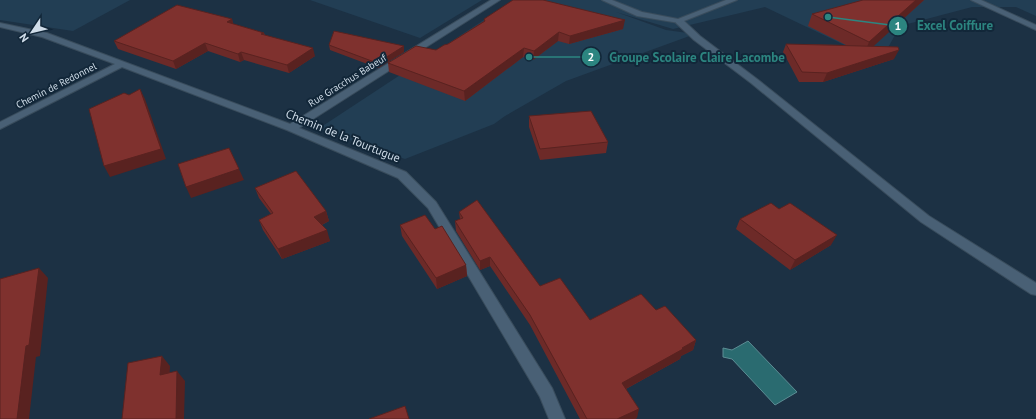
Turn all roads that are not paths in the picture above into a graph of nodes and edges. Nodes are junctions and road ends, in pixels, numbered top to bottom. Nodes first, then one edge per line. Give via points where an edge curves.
1 (496, 0) edge
2 (606, 0) edge
3 (733, 0) edge
4 (976, 0) edge
5 (679, 21) junction
6 (0, 25) edge
7 (1036, 28) edge
8 (122, 64) junction
9 (0, 126) edge
10 (291, 128) junction
11 (1036, 290) edge
12 (557, 419) edge

1 - 10 street, Rue Gracchus Babeuf
2 - 5 street via 640,14
3 - 5 street
4 - 7 street
5 - 11 street via 925,219
6 - 8 street, Chemin de la Tourtugue via 44,35
8 - 9 street, Chemin de Redonnel
8 - 10 street, Chemin de la Tourtugue
10 - 12 street, Chemin de la Tourtugue via 402,175 432,206 542,386

